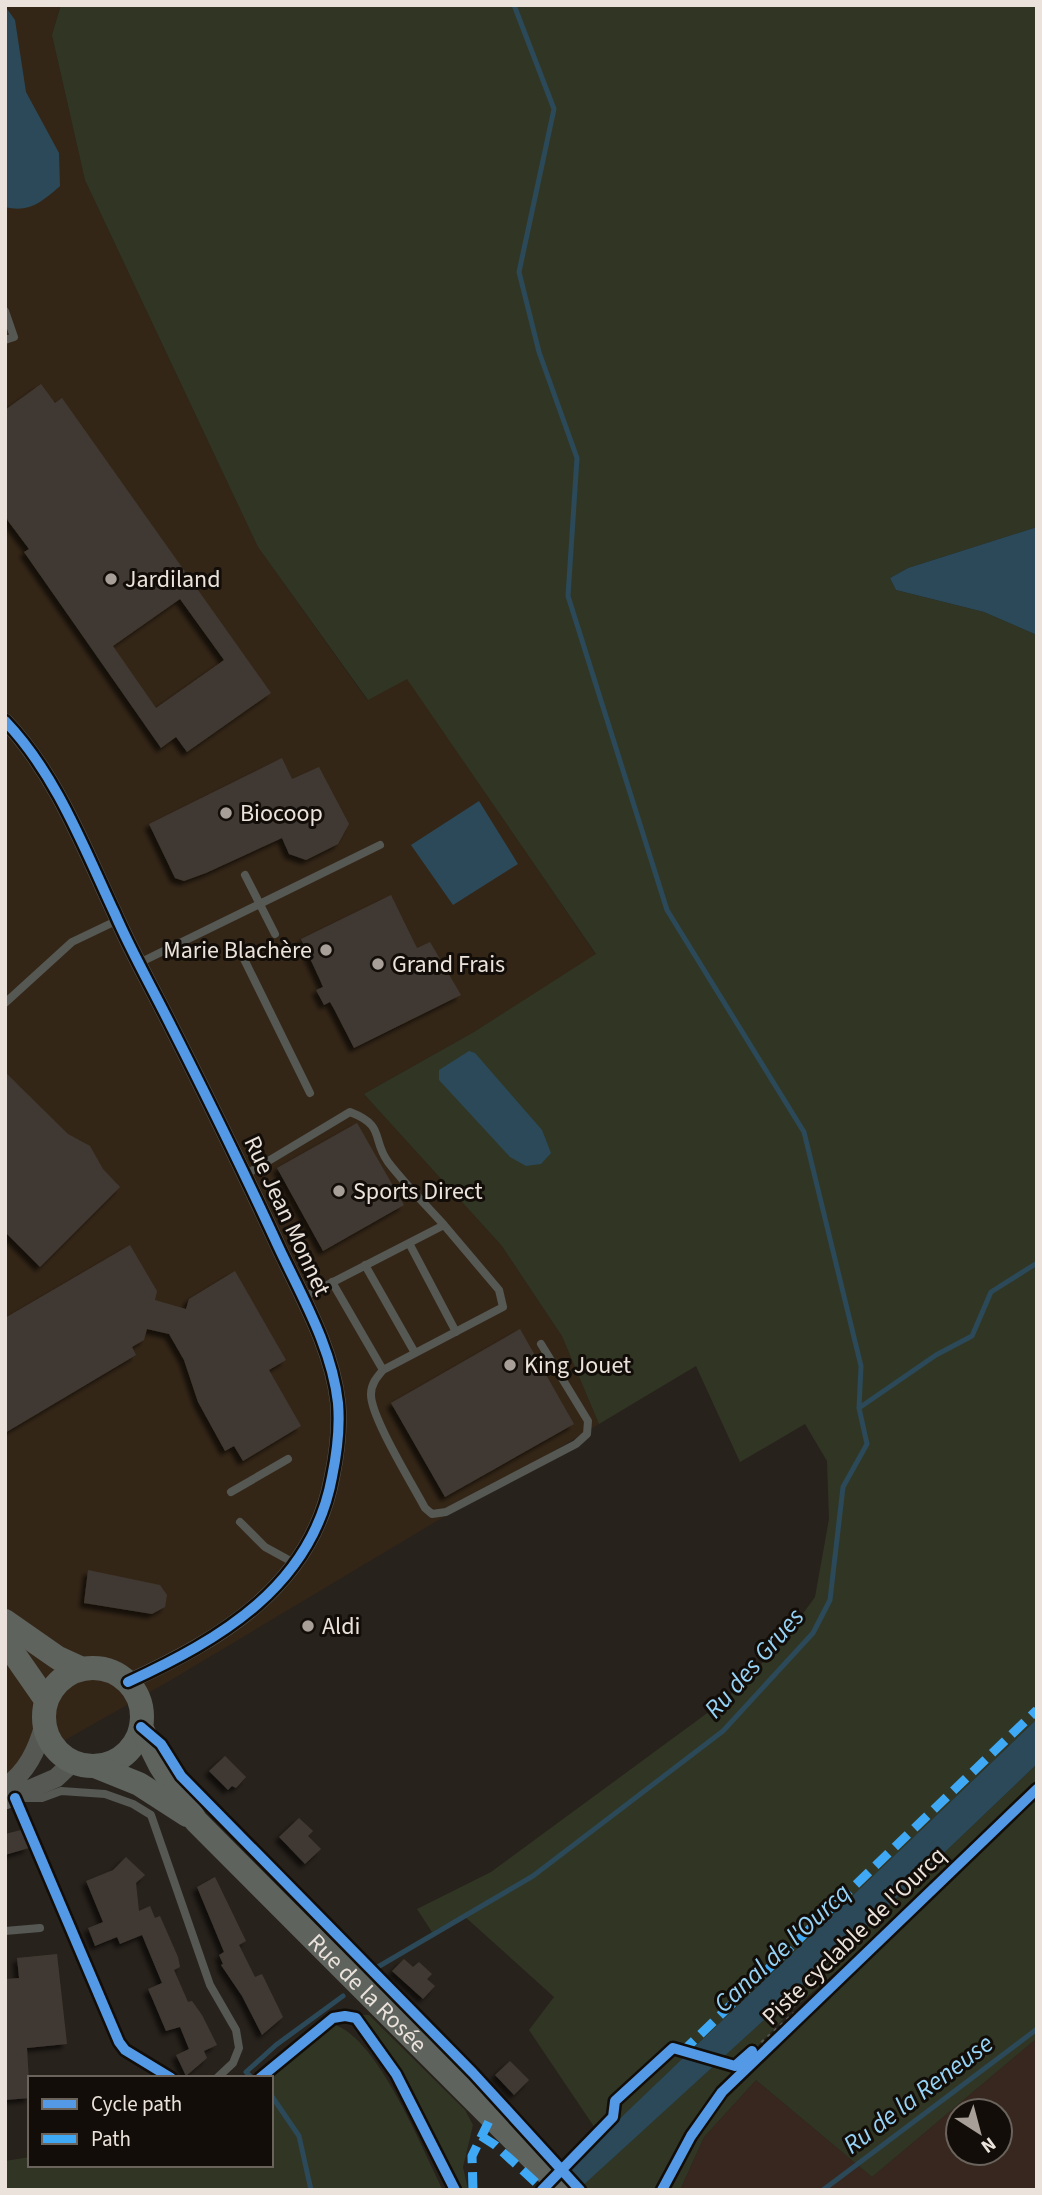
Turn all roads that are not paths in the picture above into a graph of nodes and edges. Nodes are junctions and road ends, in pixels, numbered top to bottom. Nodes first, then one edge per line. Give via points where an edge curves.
1 (5, 312) edge
2 (5, 340) edge
3 (5, 721) edge
4 (380, 845) dead end
5 (245, 875) dead end
6 (260, 904) junction
7 (118, 920) junction
8 (275, 934) dead end
9 (240, 951) dead end
10 (139, 962) junction
11 (5, 1003) edge
12 (310, 1093) dead end
13 (245, 1175) junction
14 (444, 1224) junction
15 (409, 1243) junction
16 (365, 1265) junction
17 (332, 1282) junction
18 (302, 1298) junction
19 (456, 1332) junction
20 (541, 1344) dead end
21 (415, 1353) junction
22 (383, 1370) junction
23 (288, 1459) dead end
24 (231, 1492) dead end
25 (240, 1522) dead end
26 (296, 1565) junction
27 (5, 1621) edge
28 (5, 1641) edge
29 (82, 1669) junction
30 (128, 1682) junction
31 (45, 1712) junction
32 (141, 1727) junction
33 (72, 1763) junction
34 (97, 1767) junction
35 (9, 1795) edge
36 (196, 1821) junction
37 (40, 1928) dead end
38 (5, 1931) edge
39 (164, 2076) edge
40 (219, 2076) edge
41 (564, 2190) edge

1 - 2 lane via 13,337
3 - 7 street, Rue Jean Monnet via 38,762
4 - 6 lane
5 - 6 lane
6 - 8 lane
6 - 10 lane
7 - 10 street, Rue Jean Monnet
7 - 11 lane via 72,942
9 - 12 lane
10 - 13 street, Rue Jean Monnet
13 - 14 lane via 351,1111 377,1129 386,1159
13 - 18 street, Rue Jean Monnet
14 - 15 lane
14 - 19 lane via 499,1290 503,1307
15 - 16 lane
15 - 19 lane
16 - 17 lane
16 - 21 lane
17 - 18 lane
17 - 22 lane
18 - 26 street, Rue Jean Monnet via 331,1371 338,1433 329,1497 316,1532
19 - 21 lane
20 - 22 lane via 588,1421 587,1434 446,1512 432,1514 425,1508 375,1413 371,1395
21 - 22 lane
23 - 24 lane
25 - 26 lane via 265,1548
26 - 30 street, Rue Jean Monnet via 278,1587 225,1630
27 - 29 main road
28 - 31 main road
29 - 30 main road via 106,1670
29 - 31 main road via 60,1680
30 - 32 main road via 142,1711
31 - 33 main road via 53,1747
31 - 35 street via 30,1760
32 - 34 main road via 125,1754
32 - 36 main road, Rue de la Rosée
33 - 34 main road
33 - 35 street via 56,1778
34 - 36 main road, Rue de la Rosée via 139,1784
35 - 39 lane via 118,2044
35 - 40 lane via 105,1794 150,1815 210,1985 236,2030 239,2048 233,2063
36 - 41 main road, Rue de la Rosée
37 - 38 lane

